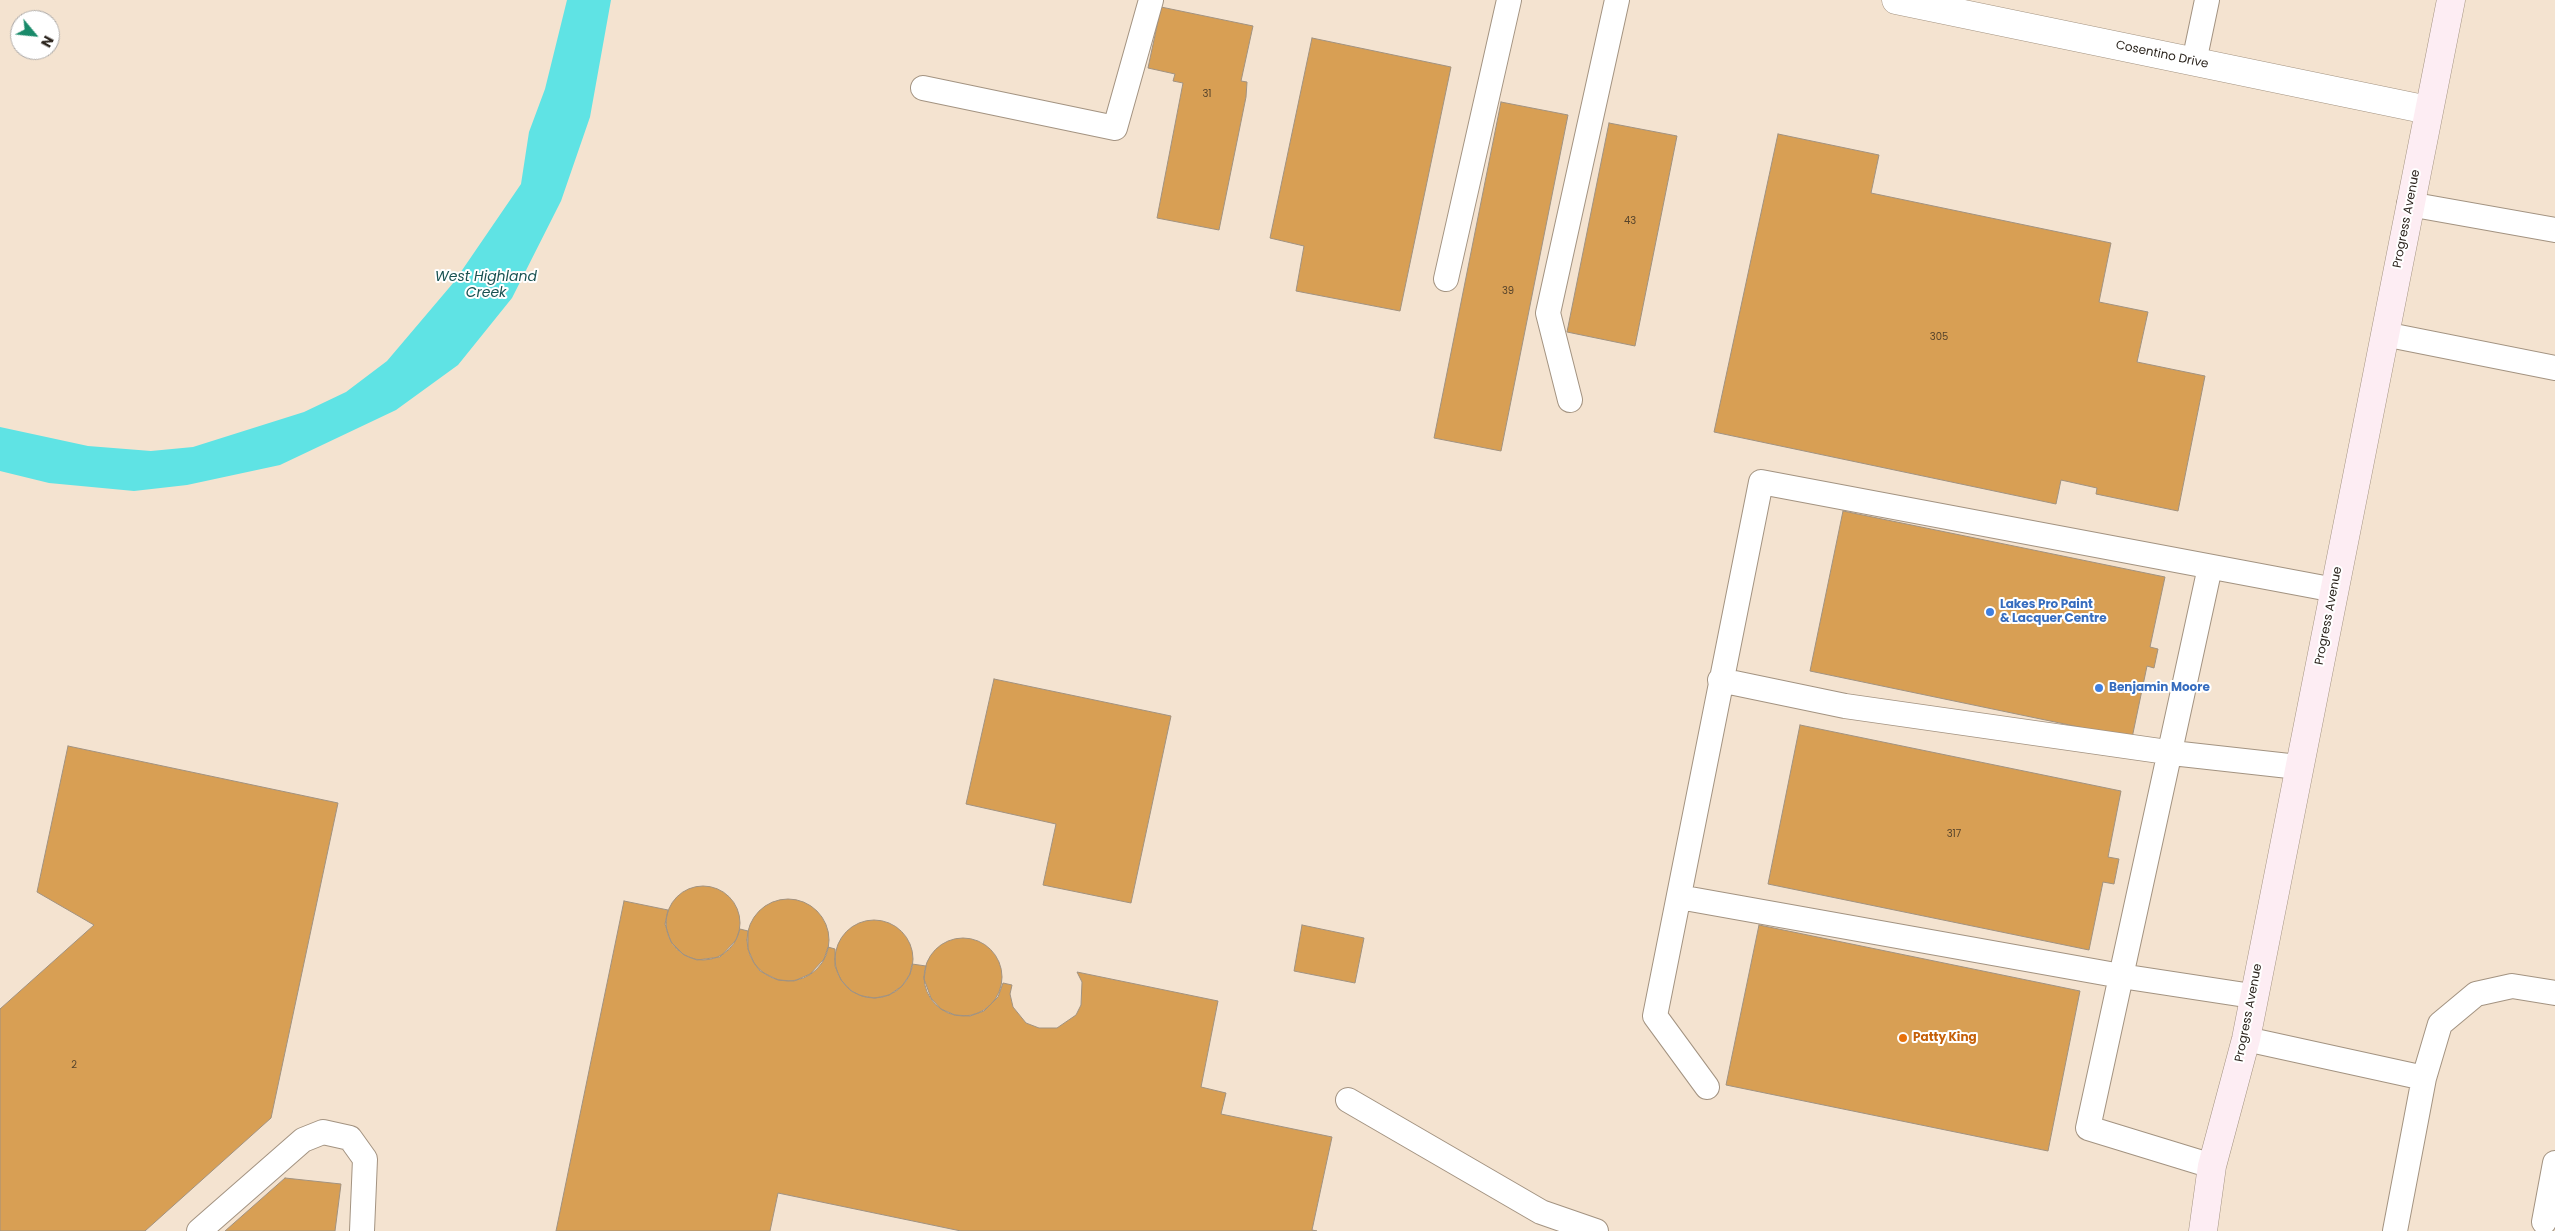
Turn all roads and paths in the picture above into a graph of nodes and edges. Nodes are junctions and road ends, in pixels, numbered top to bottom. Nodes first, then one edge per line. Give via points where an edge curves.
1 (1151, 0) edge
2 (1509, 0) edge
3 (1616, 0) edge
4 (1896, 0) edge
5 (2208, 0) edge
6 (2451, 0) edge
7 (2194, 62) junction
8 (923, 88) dead end
9 (2428, 110) junction
10 (2409, 204) junction
11 (2555, 230) edge
12 (1446, 279) dead end
13 (2384, 334) junction
14 (2555, 368) edge
15 (1570, 400) dead end
16 (2210, 567) junction
17 (2335, 590) junction
18 (1720, 680) junction
19 (2170, 752) junction
20 (2298, 767) junction
21 (1679, 896) junction
22 (2121, 976) junction
23 (2555, 993) edge
24 (2252, 996) junction
25 (2246, 1039) junction
26 (2424, 1078) junction
27 (1707, 1087) dead end
28 (1348, 1100) dead end
29 (2555, 1163) edge
30 (2212, 1166) junction
31 (2544, 1222) dead end
32 (200, 1231) edge
33 (362, 1231) edge
34 (1596, 1231) edge
35 (2203, 1231) edge
36 (2395, 1231) edge

1 - 8 lane via 1115,128
2 - 12 lane
3 - 15 lane via 1548,313
4 - 7 street, Cosentino Drive
5 - 7 lane
6 - 9 main road, Progress Avenue
7 - 9 street, Cosentino Drive
9 - 10 main road, Progress Avenue
10 - 11 lane
10 - 13 main road, Progress Avenue
13 - 14 lane
13 - 17 main road, Progress Avenue
16 - 17 lane
16 - 18 lane via 1761,482
16 - 19 lane
17 - 20 main road, Progress Avenue
18 - 19 lane via 1845,706
18 - 21 lane
19 - 20 lane
19 - 22 lane
20 - 24 main road, Progress Avenue
21 - 22 lane
21 - 27 lane via 1655,1016
22 - 24 lane
22 - 30 lane via 2088,1128
23 - 26 lane via 2512,986 2476,994 2440,1024
24 - 25 main road, Progress Avenue
25 - 26 lane
25 - 30 main road, Progress Avenue
26 - 36 lane
28 - 34 lane via 1540,1212
29 - 31 lane
30 - 35 main road, Progress Avenue
32 - 33 lane via 303,1140 323,1132 350,1138 365,1159

